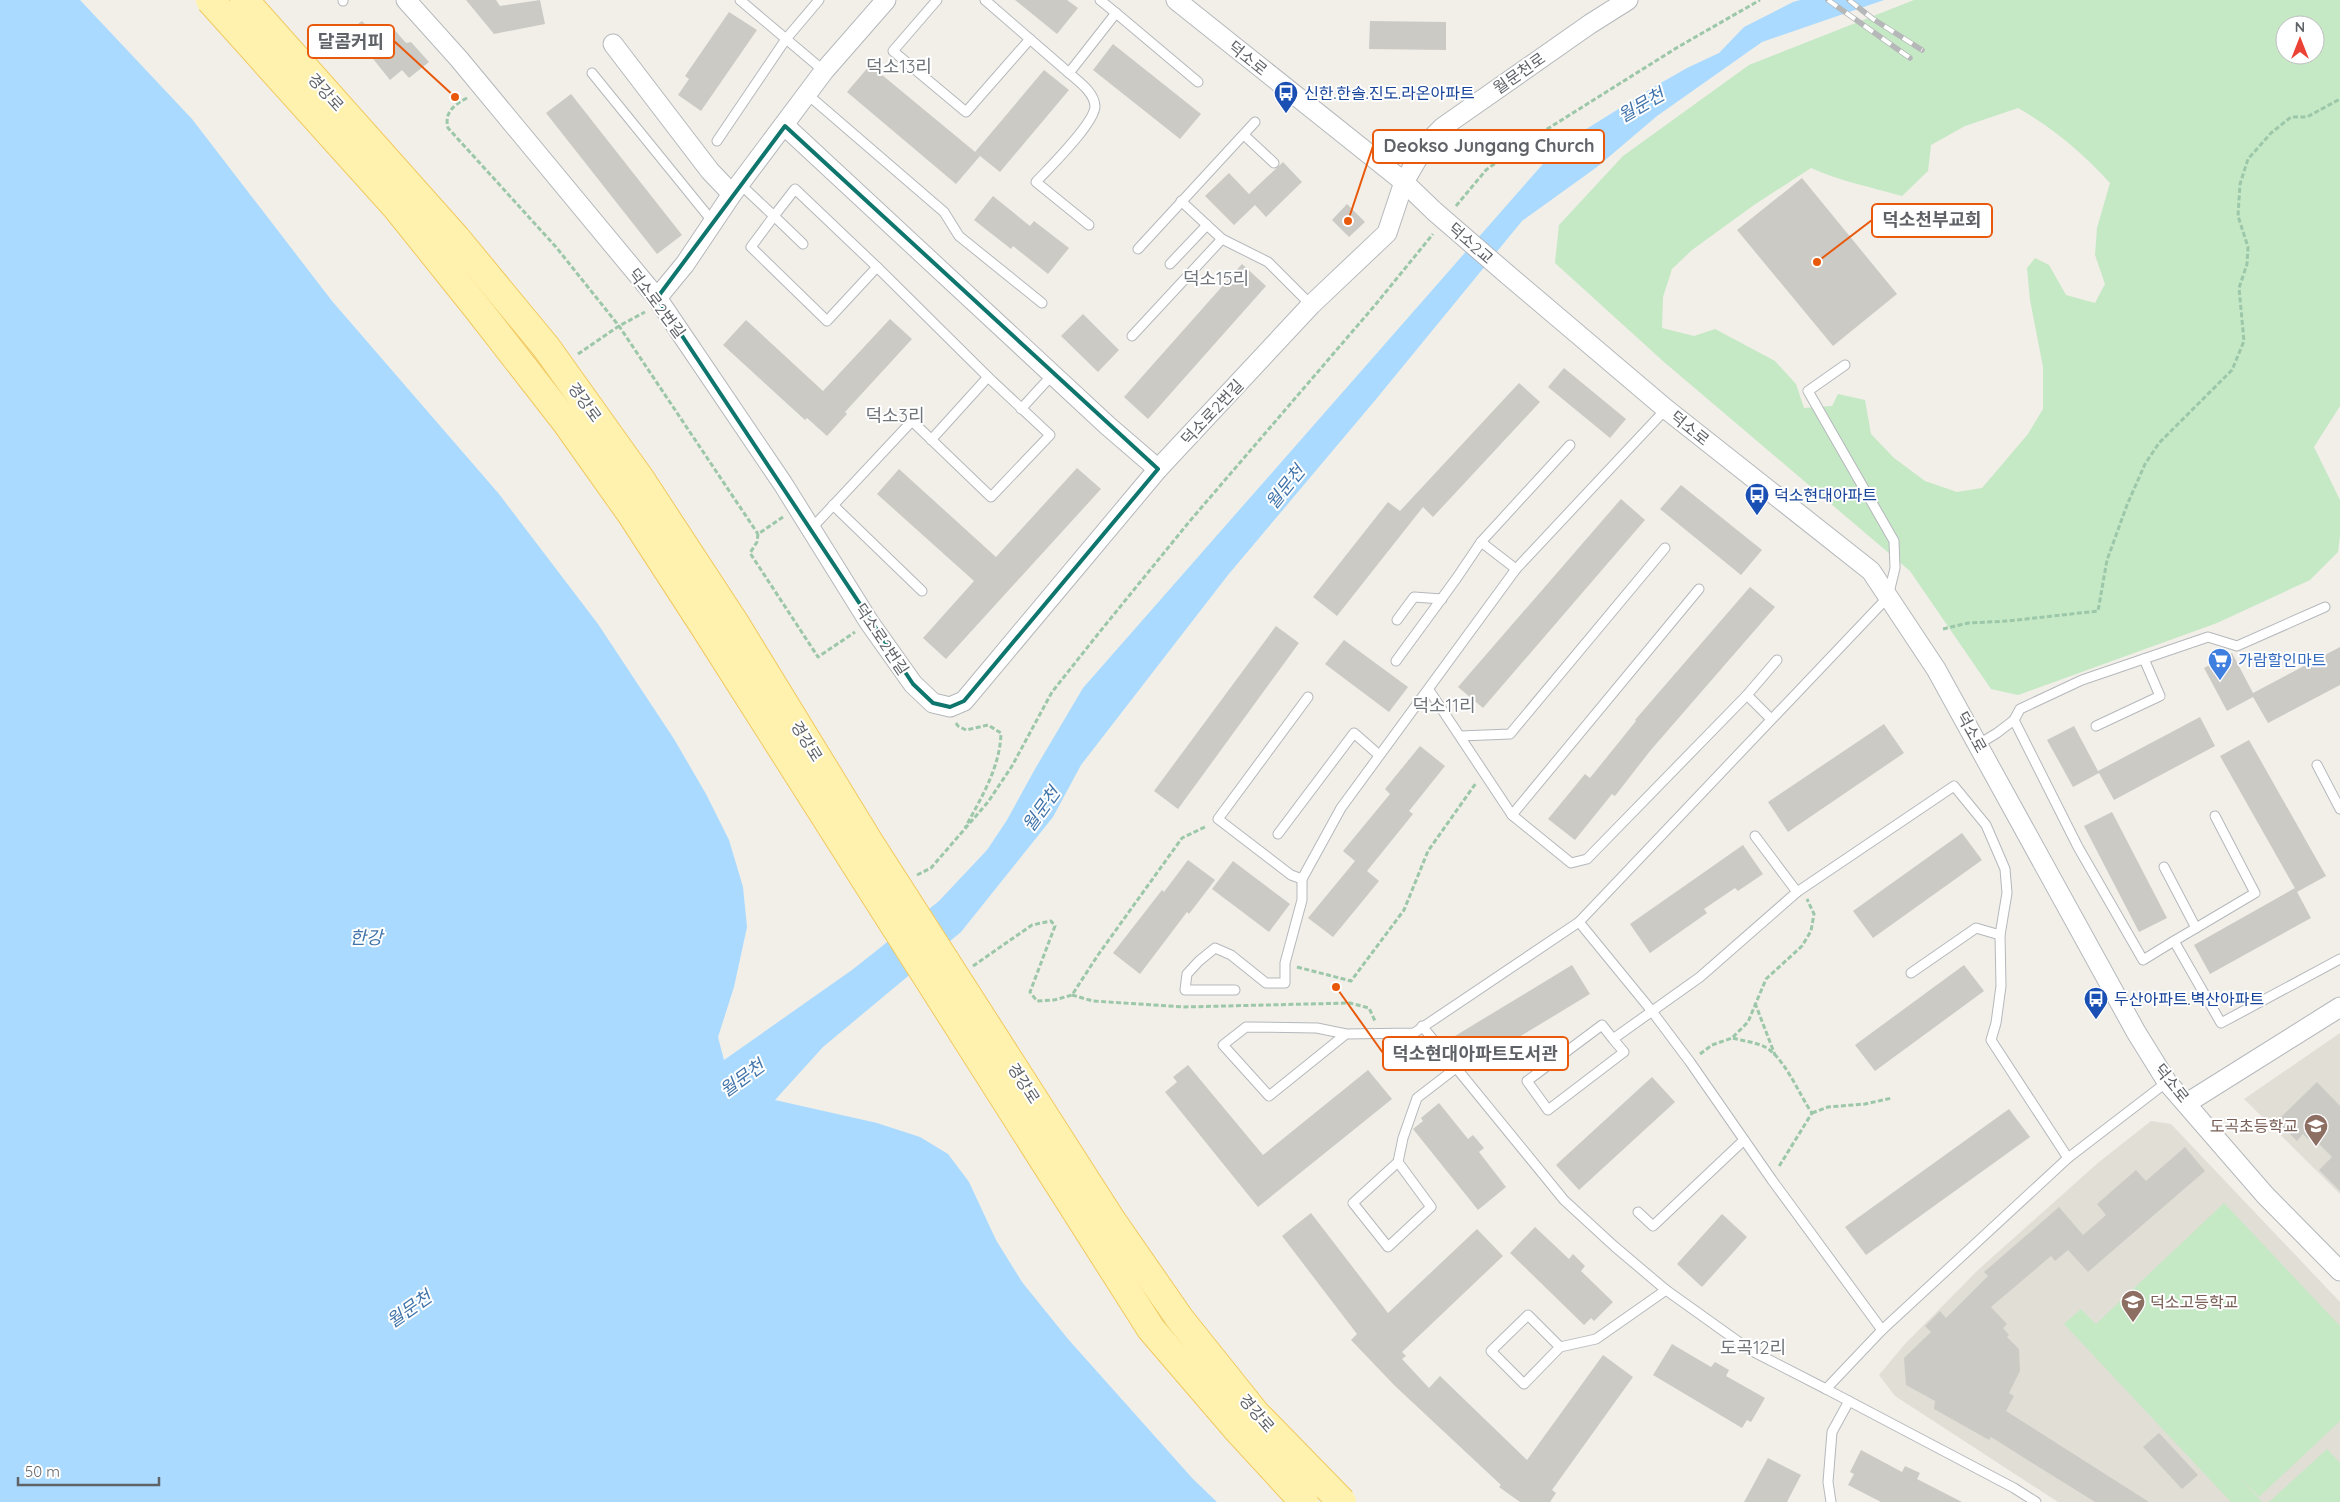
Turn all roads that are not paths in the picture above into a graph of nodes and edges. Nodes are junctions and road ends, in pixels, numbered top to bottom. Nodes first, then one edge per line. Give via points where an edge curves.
1 (210, 0) edge
2 (244, 0) edge
3 (406, 0) edge
4 (740, 0) edge
5 (819, 0) edge
6 (886, 0) edge
7 (937, 0) edge
8 (984, 0) edge
9 (1100, 0) edge
10 (1176, 0) edge
11 (1628, 0) edge
12 (1116, 14) junction
13 (786, 39) junction
14 (1030, 39) junction
15 (613, 44) dead end
16 (824, 71) junction
17 (592, 73) dead end
18 (1069, 73) junction
19 (1198, 82) dead end
20 (807, 94) junction
21 (1255, 122) dead end
22 (785, 126) junction
23 (1244, 135) junction
24 (717, 141) dead end
25 (1274, 163) dead end
26 (1404, 182) junction
27 (736, 189) junction
28 (1181, 202) junction
29 (774, 216) junction
30 (1441, 218) joint
31 (713, 223) junction
32 (1089, 225) dead end
33 (1207, 225) junction
34 (1222, 239) junction
35 (803, 244) dead end
36 (1138, 249) dead end
37 (1170, 264) dead end
38 (877, 267) junction
39 (1508, 274) joint
40 (659, 302) junction
41 (1042, 303) dead end
42 (1311, 305) junction
43 (1132, 336) dead end
44 (1845, 365) dead end
45 (1053, 374) junction
46 (988, 377) junction
47 (1021, 409) junction
48 (1666, 409) junction
49 (931, 440) junction
50 (1570, 445) dead end
51 (1158, 470) junction
52 (834, 505) junction
53 (811, 529) junction
54 (1481, 542) junction
55 (1665, 548) dead end
56 (1516, 569) junction
57 (1699, 588) dead end
58 (922, 591) dead end
59 (1888, 597) junction
60 (1442, 599) junction
61 (2325, 607) dead end
62 (1397, 620) dead end
63 (2144, 659) junction
64 (1776, 660) dead end
65 (1396, 661) dead end
66 (1429, 690) junction
67 (1747, 695) junction
68 (1308, 697) dead end
69 (1771, 719) junction
70 (2014, 720) junction
71 (2096, 726) dead end
72 (1460, 736) junction
73 (1978, 744) junction
74 (1379, 755) junction
75 (2317, 766) dead end
76 (2340, 809) edge
77 (1512, 815) junction
78 (2215, 816) dead end
79 (1278, 834) dead end
80 (1755, 836) dead end
81 (2164, 867) dead end
82 (1302, 879) junction
83 (1800, 891) junction
84 (1579, 922) junction
85 (2196, 928) junction
86 (2000, 935) junction
87 (2174, 941) junction
88 (2340, 959) edge
89 (1911, 973) dead end
90 (1235, 990) dead end
91 (2340, 1006) edge
92 (1652, 1010) junction
93 (1422, 1026) junction
94 (1346, 1034) junction
95 (1613, 1039) junction
96 (1456, 1068) junction
97 (2167, 1082) junction
98 (2187, 1103) junction
99 (1744, 1140) junction
100 (2068, 1158) junction
101 (1398, 1162) junction
102 (1638, 1212) dead end
103 (2340, 1272) edge
104 (1666, 1290) junction
105 (1882, 1330) junction
106 (1560, 1348) junction
107 (1826, 1389) junction
108 (1850, 1401) junction
109 (1304, 1502) edge
110 (1342, 1502) edge
111 (1831, 1502) edge
112 (2036, 1502) edge

1 - 109 main road, 경강로, bridge via 397,208 571,430 632,514 1151,1328
2 - 110 main road, 경강로, bridge via 456,238 546,347 641,480 736,625 869,842 1112,1221 1180,1319 1256,1414
3 - 40 street, 덕소로2번길
4 - 13 lane
5 - 13 lane
6 - 16 street
7 - 14 lane via 893,51 966,112
8 - 14 lane
9 - 12 lane
10 - 26 street, 덕소로
11 - 26 street, 월문천로 via 1444,127 1426,144
12 - 18 lane
12 - 19 lane
13 - 16 lane
13 - 24 lane
14 - 18 lane
15 - 27 street via 710,171
16 - 20 street
17 - 31 lane
18 - 32 lane via 1089,91 1095,106 1089,123 1036,182
20 - 22 street
20 - 41 lane via 944,212 959,236
21 - 23 lane
22 - 27 street
22 - 45 street
23 - 25 lane
23 - 28 lane
26 - 30 street, 덕소로
26 - 42 street, 덕소로2번길 via 1387,233
27 - 29 lane
27 - 31 street
28 - 33 lane
28 - 36 lane
29 - 35 lane
29 - 38 lane via 795,189
29 - 38 lane via 751,246 827,321
30 - 39 street, 덕소2교, bridge
31 - 40 street
33 - 34 lane
33 - 37 lane
34 - 42 lane via 1268,262
34 - 43 lane
38 - 46 lane
39 - 48 street, 덕소로
40 - 53 street, 덕소로2번길
42 - 51 street, 덕소로2번길
44 - 59 lane via 1808,391 1894,541 1895,568
45 - 47 lane
45 - 51 street
46 - 47 lane
46 - 49 lane
47 - 49 lane via 1050,435 991,496
48 - 56 lane
48 - 59 street, 덕소로 via 1870,571
49 - 52 lane via 912,421
50 - 54 lane
51 - 53 street, 덕소로2번길 via 964,701 950,707 933,702 913,684 869,622
52 - 53 lane
52 - 58 lane
54 - 56 lane
54 - 60 lane
55 - 72 lane via 1510,734
56 - 66 lane
57 - 77 lane
59 - 69 lane
59 - 73 street, 덕소로 via 1936,669
60 - 62 lane via 1414,597
60 - 65 lane
61 - 63 lane via 2237,646 2208,637
63 - 70 lane via 2082,680 2020,709
63 - 71 lane via 2160,696
64 - 67 lane
66 - 72 lane
66 - 74 lane
67 - 69 lane
67 - 77 lane via 1587,859 1571,863
68 - 82 lane via 1218,819 1291,875
69 - 84 lane
70 - 73 lane
70 - 87 lane via 2078,847 2143,960
72 - 77 lane
73 - 97 street, 덕소로 via 2136,1032
74 - 79 lane via 1354,733
74 - 82 lane via 1342,808
75 - 76 lane
78 - 85 lane via 2256,893
80 - 83 lane
81 - 85 lane
82 - 90 lane via 1302,900 1285,963 1285,983 1266,983 1231,955 1215,948 1187,974 1185,990
83 - 86 lane via 1954,786 1986,825 2005,869 2007,893
83 - 92 lane via 1700,977
84 - 92 lane
84 - 93 lane
85 - 87 lane
86 - 89 lane via 1976,928
86 - 100 lane via 2001,986 1991,1040
87 - 88 lane via 2221,1023
91 - 98 street
92 - 95 lane
92 - 99 lane
93 - 94 lane via 1414,1033
93 - 96 lane
94 - 94 lane via 1317,1028 1246,1026 1223,1045 1269,1096
95 - 95 lane via 1624,1052 1548,1110 1527,1081 1602,1025
96 - 101 lane via 1417,1098
96 - 104 lane via 1564,1200
97 - 98 street, 덕소로
97 - 100 lane
98 - 103 street, 덕소로 via 2265,1195
99 - 102 lane via 1653,1226
99 - 105 lane
100 - 105 lane
101 - 101 lane via 1353,1203 1388,1247 1431,1207
104 - 106 lane via 1596,1339
104 - 107 lane via 1750,1350
105 - 107 lane
106 - 106 lane via 1528,1315 1491,1351 1524,1384
107 - 108 lane
108 - 111 lane via 1832,1432 1828,1482
108 - 112 lane

